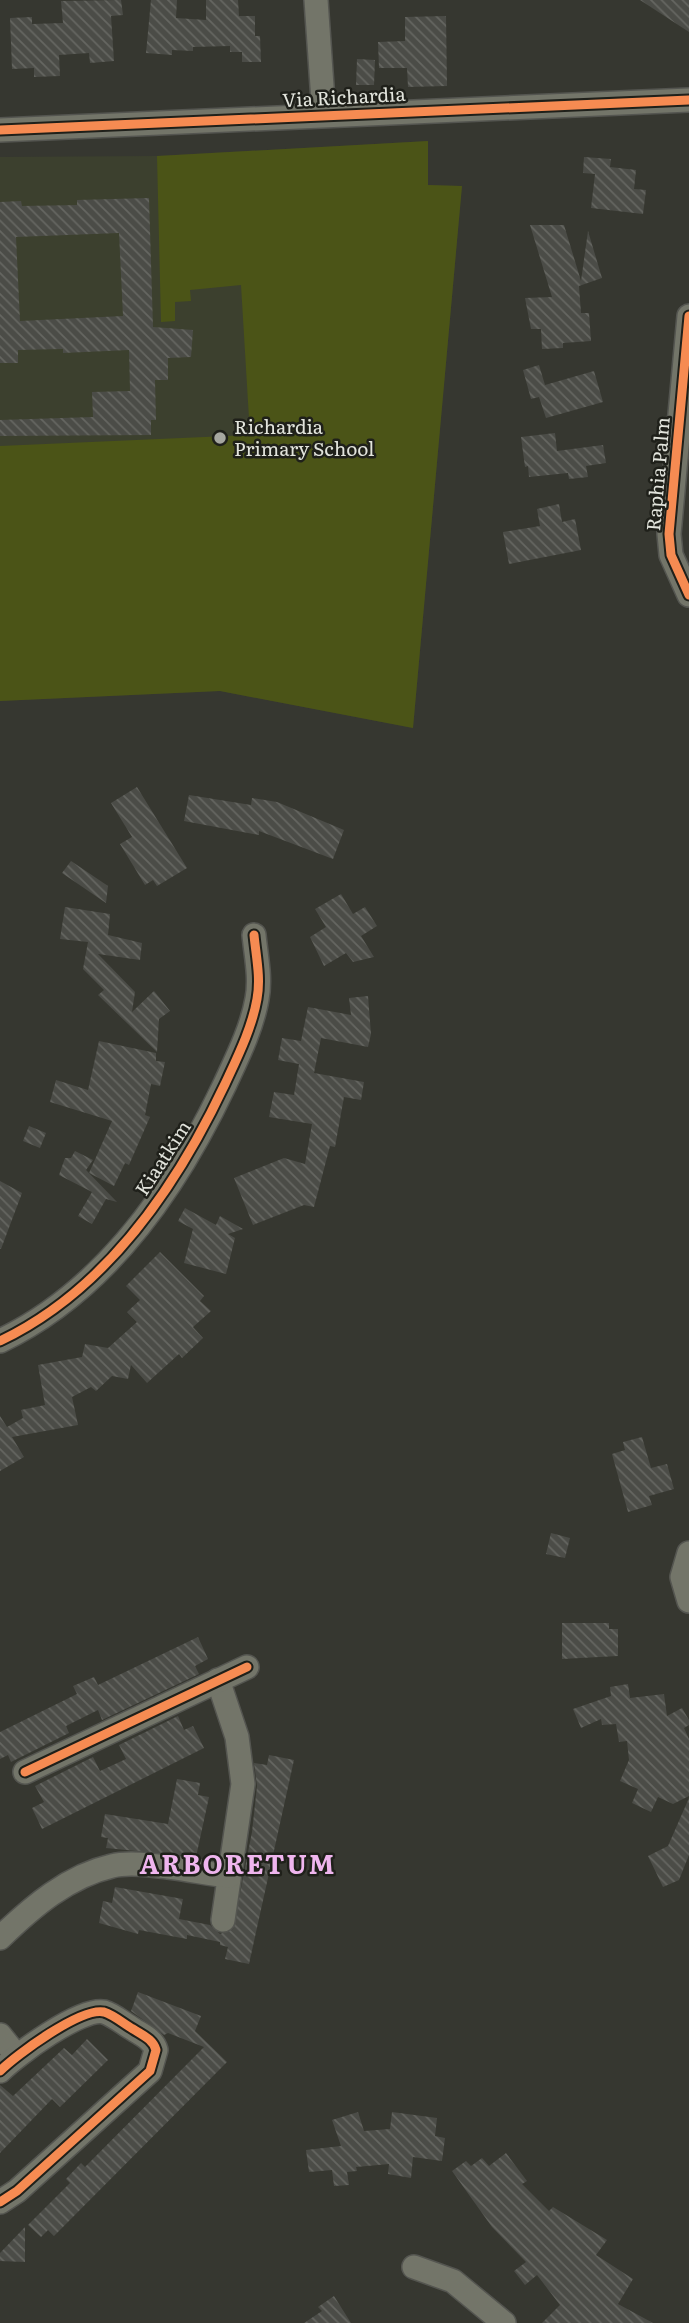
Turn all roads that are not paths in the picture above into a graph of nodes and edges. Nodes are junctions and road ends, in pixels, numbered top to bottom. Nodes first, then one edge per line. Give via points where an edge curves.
1 (316, 0) edge
2 (689, 100) edge
3 (324, 115) junction
4 (0, 130) edge
5 (689, 316) edge
6 (687, 351) edge
7 (689, 595) edge
8 (254, 935) dead end
9 (0, 1341) edge
10 (689, 1553) edge
11 (689, 1601) edge
12 (247, 1667) dead end
13 (218, 1680) junction
14 (25, 1772) dead end
15 (229, 1876) junction
16 (223, 1920) dead end
17 (0, 1938) edge
18 (0, 2035) edge
19 (8, 2063) edge
20 (0, 2202) edge
21 (414, 2267) dead end
22 (503, 2323) edge

1 - 3 street
2 - 3 street, Via Richardia
3 - 4 street, Via Richardia
5 - 6 street, Raphia Palm
6 - 7 street, Raphia Palm via 669,534 671,555
8 - 9 street, Kiaatkim via 257,1000 237,1058 202,1133 157,1203 112,1257 68,1296
10 - 11 street via 682,1577
12 - 13 street
13 - 14 street
13 - 15 street via 242,1761 241,1805
15 - 16 street
15 - 17 street via 112,1866 71,1882 39,1902
18 - 19 street
19 - 20 street via 81,2017 103,2012 149,2039 157,2057 150,2071
21 - 22 street via 453,2281

